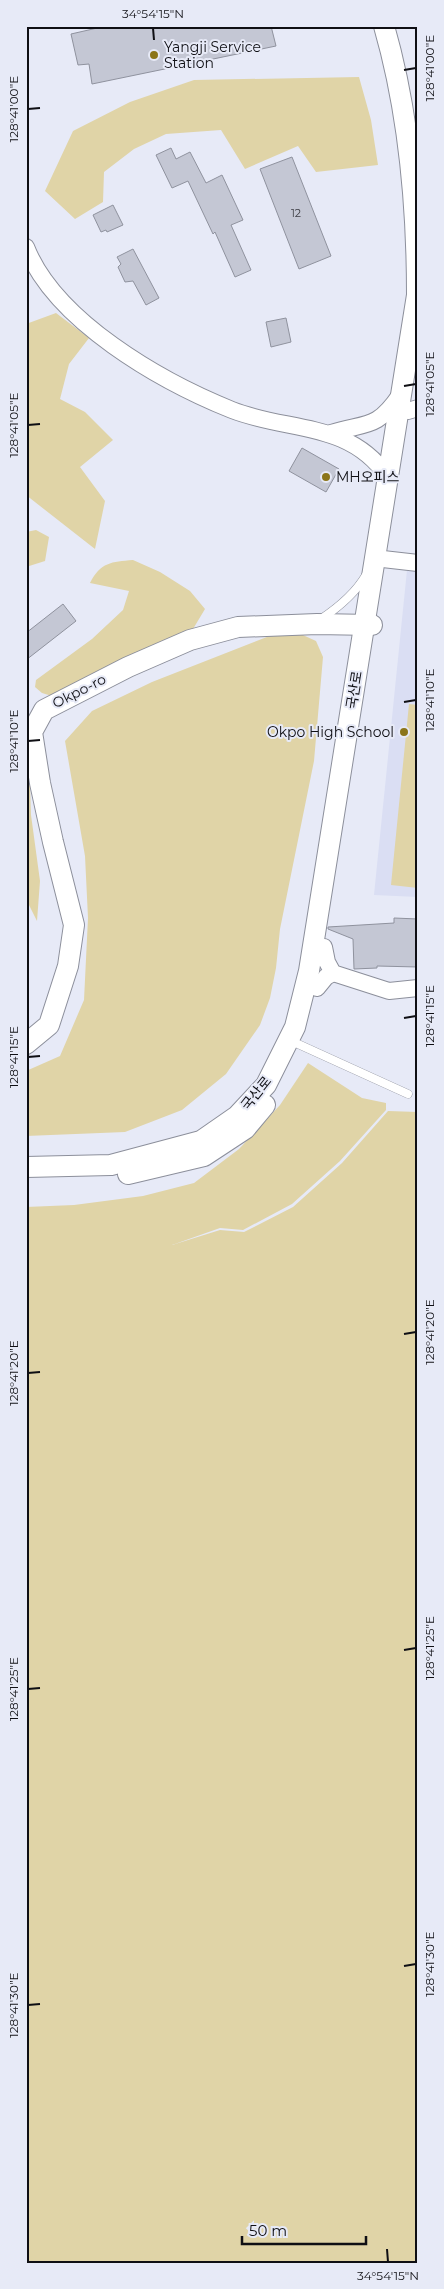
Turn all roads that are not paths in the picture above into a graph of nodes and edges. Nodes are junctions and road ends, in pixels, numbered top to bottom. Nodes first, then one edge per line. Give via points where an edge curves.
1 (384, 26) edge
2 (394, 26) edge
3 (418, 147) edge
4 (417, 217) edge
5 (26, 247) edge
6 (418, 358) edge
7 (411, 402) edge
8 (331, 433) junction
9 (387, 476) junction
10 (377, 560) junction
11 (418, 563) edge
12 (312, 624) junction
13 (368, 625) junction
14 (324, 947) junction
15 (333, 973) junction
16 (317, 988) junction
17 (418, 988) edge
18 (26, 1044) edge
19 (298, 1044) junction
20 (408, 1094) dead end
21 (26, 1167) edge
22 (26, 1180) edge

1 - 4 street, 국산로 via 402,95
2 - 3 street via 406,66
4 - 7 street, 국산로 via 417,295
5 - 8 street via 46,284 72,312 119,350 166,378 232,410
6 - 7 street, 국산로
7 - 8 street via 370,424
7 - 9 street, 국산로
7 - 10 street, 국산로
8 - 9 street via 365,450
9 - 10 street, 국산로
10 - 11 street
10 - 12 lane via 360,585 338,608
10 - 13 street, 국산로
12 - 13 street, Okpo-ro
12 - 18 street, Okpo-ro via 238,627 190,640 44,710 32,732 52,842 74,925 68,966 49,1025
13 - 14 street, 국산로
13 - 21 street, 국산로 via 310,971 295,1027 266,1085 237,1116 201,1141 111,1165
14 - 15 street
14 - 16 street, 국산로
15 - 16 street
15 - 17 street via 389,991
16 - 19 street, 국산로
19 - 20 lane
19 - 22 street, 국산로 via 279,1090 245,1129 204,1156 112,1177

